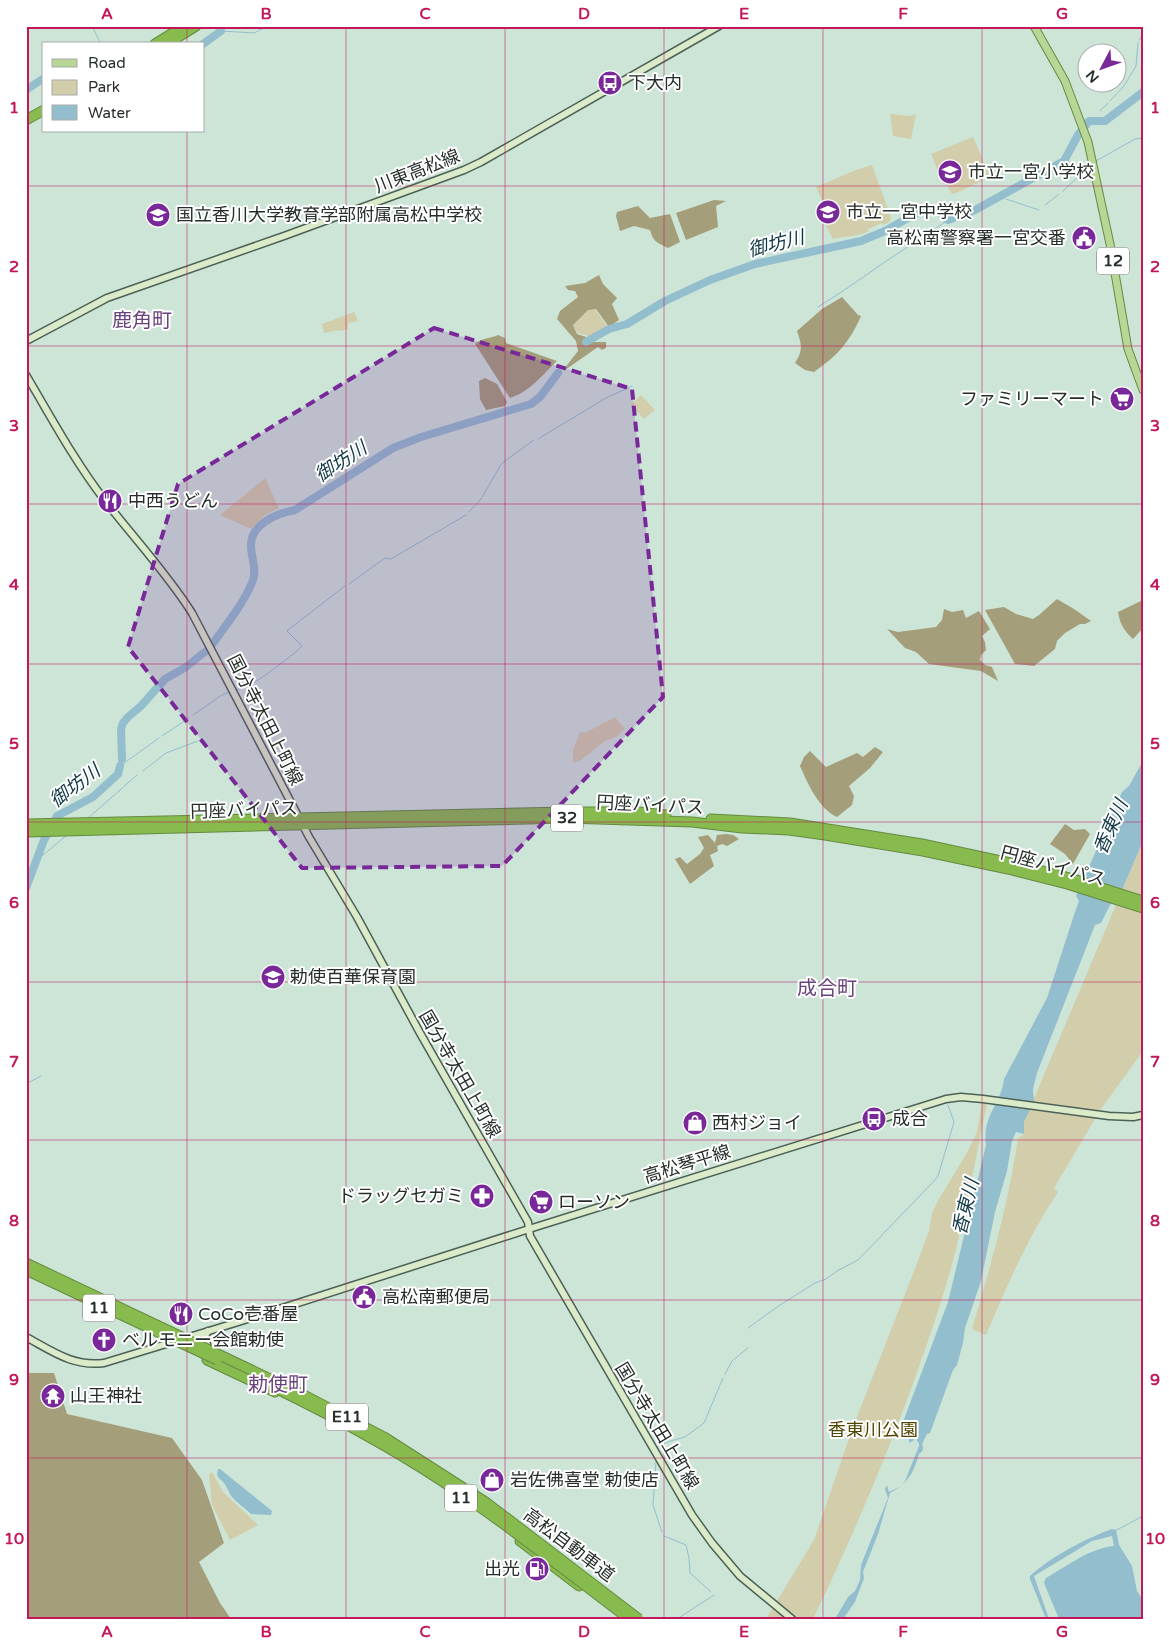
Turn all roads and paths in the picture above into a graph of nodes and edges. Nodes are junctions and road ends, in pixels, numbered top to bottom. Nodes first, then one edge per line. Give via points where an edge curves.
1 (184, 26) edge
2 (196, 26) edge
3 (719, 26) edge
4 (1034, 26) edge
5 (158, 42) edge
6 (170, 42) edge
7 (42, 111) edge
8 (42, 118) edge
9 (26, 120) edge
10 (26, 127) edge
11 (26, 341) edge
12 (26, 375) edge
13 (1143, 390) edge
14 (301, 822) junction
15 (26, 824) edge
16 (46, 828) junction
17 (26, 832) edge
18 (1074, 883) junction
19 (1143, 901) edge
20 (1143, 908) edge
21 (1143, 1115) edge
22 (529, 1229) junction
23 (26, 1261) edge
24 (26, 1270) edge
25 (26, 1274) edge
26 (208, 1331) junction
27 (26, 1337) edge
28 (190, 1337) junction
29 (172, 1343) junction
30 (207, 1345) junction
31 (623, 1619) edge
32 (629, 1619) edge
33 (639, 1619) edge
34 (645, 1619) edge
35 (792, 1619) edge

1 - 5 highway
2 - 6 highway
3 - 11 main road, 川東高松線 via 464,170 107,298
4 - 13 main road, 12 via 1066,81 1084,128 1105,219 1128,350
7 - 9 highway
8 - 10 highway
12 - 14 main road, 国分寺太田上町線 via 98,491 192,613
14 - 16 highway, 円座バイパス / 32
14 - 18 highway, 円座バイパス / 32 via 566,818 692,822 837,836
14 - 22 main road, 国分寺太田上町線 via 528,1222
15 - 16 highway, 円座バイパス / 32
16 - 17 highway, 円座バイパス / 32
18 - 19 highway, 円座バイパス / 32
18 - 20 highway, 円座バイパス / 32
21 - 22 main road, 高松琴平線 via 1104,1115 961,1097 946,1099
22 - 26 main road, 高松琴平線
22 - 35 main road, 国分寺太田上町線 via 594,1348 704,1533 743,1579
23 - 28 highway, 11
23 - 33 highway, 高松自動車道 / E11, bridge via 304,1394 384,1437 486,1503
24 - 32 highway, 高松自動車道 / E11, bridge via 271,1386 381,1443 476,1504
25 - 29 highway, 11
26 - 28 main road, 高松琴平線
26 - 30 main road via 205,1336
27 - 29 main road, 高松琴平線 via 71,1361 89,1365
28 - 29 main road, 高松琴平線
28 - 30 highway, 11
29 - 31 highway, 11 via 354,1432 422,1472 481,1512
30 - 34 highway, 11 via 340,1409 421,1456 511,1517

